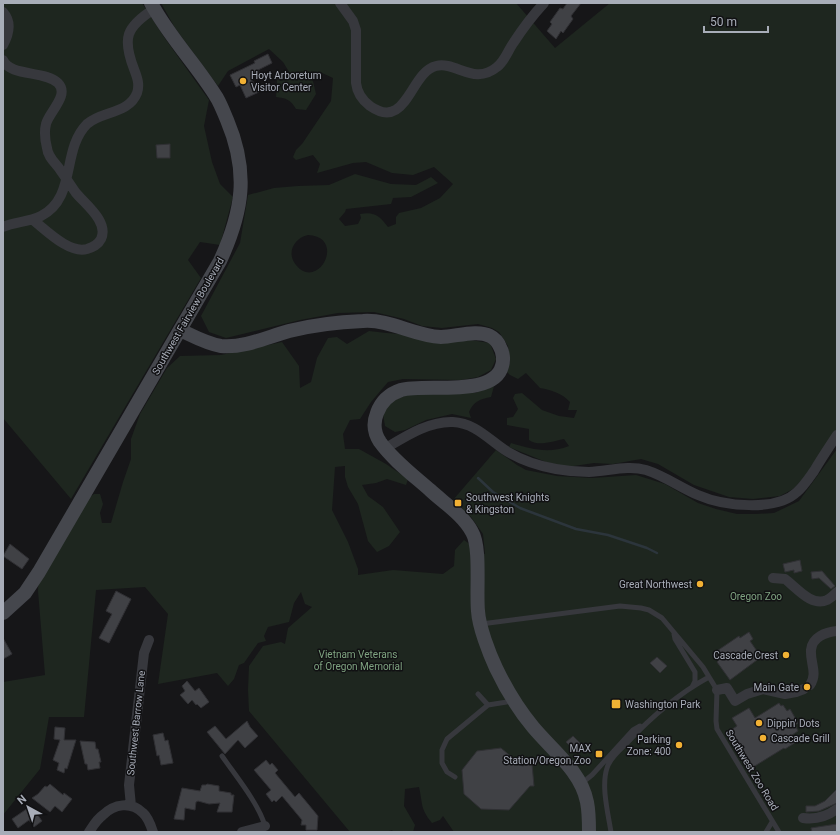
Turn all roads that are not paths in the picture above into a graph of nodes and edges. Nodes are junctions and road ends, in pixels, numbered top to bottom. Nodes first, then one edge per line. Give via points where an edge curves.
1 (340, 3) edge
2 (544, 3) edge
3 (152, 6) edge
4 (3, 12) edge
5 (3, 45) edge
6 (3, 60) edge
7 (66, 178) junction
8 (33, 220) junction
9 (3, 227) edge
10 (180, 330) junction
11 (837, 435) edge
12 (386, 448) junction
13 (773, 578) dead end
14 (837, 592) edge
15 (3, 613) edge
16 (480, 624) junction
17 (837, 631) edge
18 (674, 634) junction
19 (149, 640) dead end
20 (709, 677) junction
21 (692, 687) junction
22 (718, 690) junction
23 (478, 694) dead end
24 (514, 701) junction
25 (488, 706) junction
26 (648, 721) junction
27 (222, 756) dead end
28 (455, 777) dead end
29 (581, 784) junction
30 (131, 806) junction
31 (837, 809) edge
32 (803, 818) dead end
33 (772, 822) junction
34 (265, 826) joint
35 (88, 832) edge
36 (153, 832) edge
37 (242, 832) edge
38 (589, 832) edge
39 (611, 832) edge
40 (766, 832) edge
41 (779, 832) edge

1 - 2 street via 353,21 356,30 357,90 369,105 381,111 389,111 408,98 422,74 428,69 438,65 473,74 484,74 497,67
3 - 7 street via 135,22 128,34 128,54 138,80 136,94 126,106 93,119 84,128 73,150
3 - 10 street, Southwest Fairview Boulevard via 218,99 234,137 241,176 238,215 228,245
4 - 5 street via 8,20 9,30
6 - 7 street via 13,69 50,78 58,83 61,90 60,98 46,124 45,140 49,157
7 - 8 street via 64,192 54,208
7 - 8 street via 99,219 102,228 100,242 92,248 73,248
8 - 9 street
10 - 12 street via 208,343 237,346 305,327 365,320 427,335 441,337 483,334 496,341 502,352 502,366 498,374 486,382 461,388 404,389 386,398 378,410 374,423 377,436
10 - 15 street, Southwest Fairview Boulevard via 39,572 25,593
11 - 12 street via 797,493 776,503 750,504 709,500 656,473 635,467 589,472 540,466 515,456 475,429 459,423 442,423 428,427
12 - 16 street via 472,531 476,545
13 - 14 street via 785,579 806,597 819,601 826,600
16 - 18 lane via 613,607 632,607 649,610 662,618
16 - 24 street via 491,657
17 - 22 street via 825,633 815,640 811,650 814,676 807,687 785,694 763,689 734,701 727,688
18 - 20 lane
18 - 21 lane via 694,672 695,681
19 - 30 street, Southwest Barrow Lane via 144,653 129,785
20 - 21 lane
20 - 22 lane
21 - 26 lane via 670,701
22 - 33 lane, Southwest Zoo Road via 717,729
23 - 25 lane
24 - 25 lane
24 - 29 street via 533,728
25 - 28 lane via 447,739 442,750 442,763 447,772
26 - 29 lane via 633,730
26 - 39 lane via 611,759 606,768 605,783
27 - 34 lane via 256,806
29 - 38 street via 589,811
30 - 35 street via 123,804 112,808 102,815
30 - 36 street via 143,813
31 - 32 street via 825,817 814,820
33 - 40 lane
33 - 41 lane, Southwest Zoo Road
34 - 37 street

